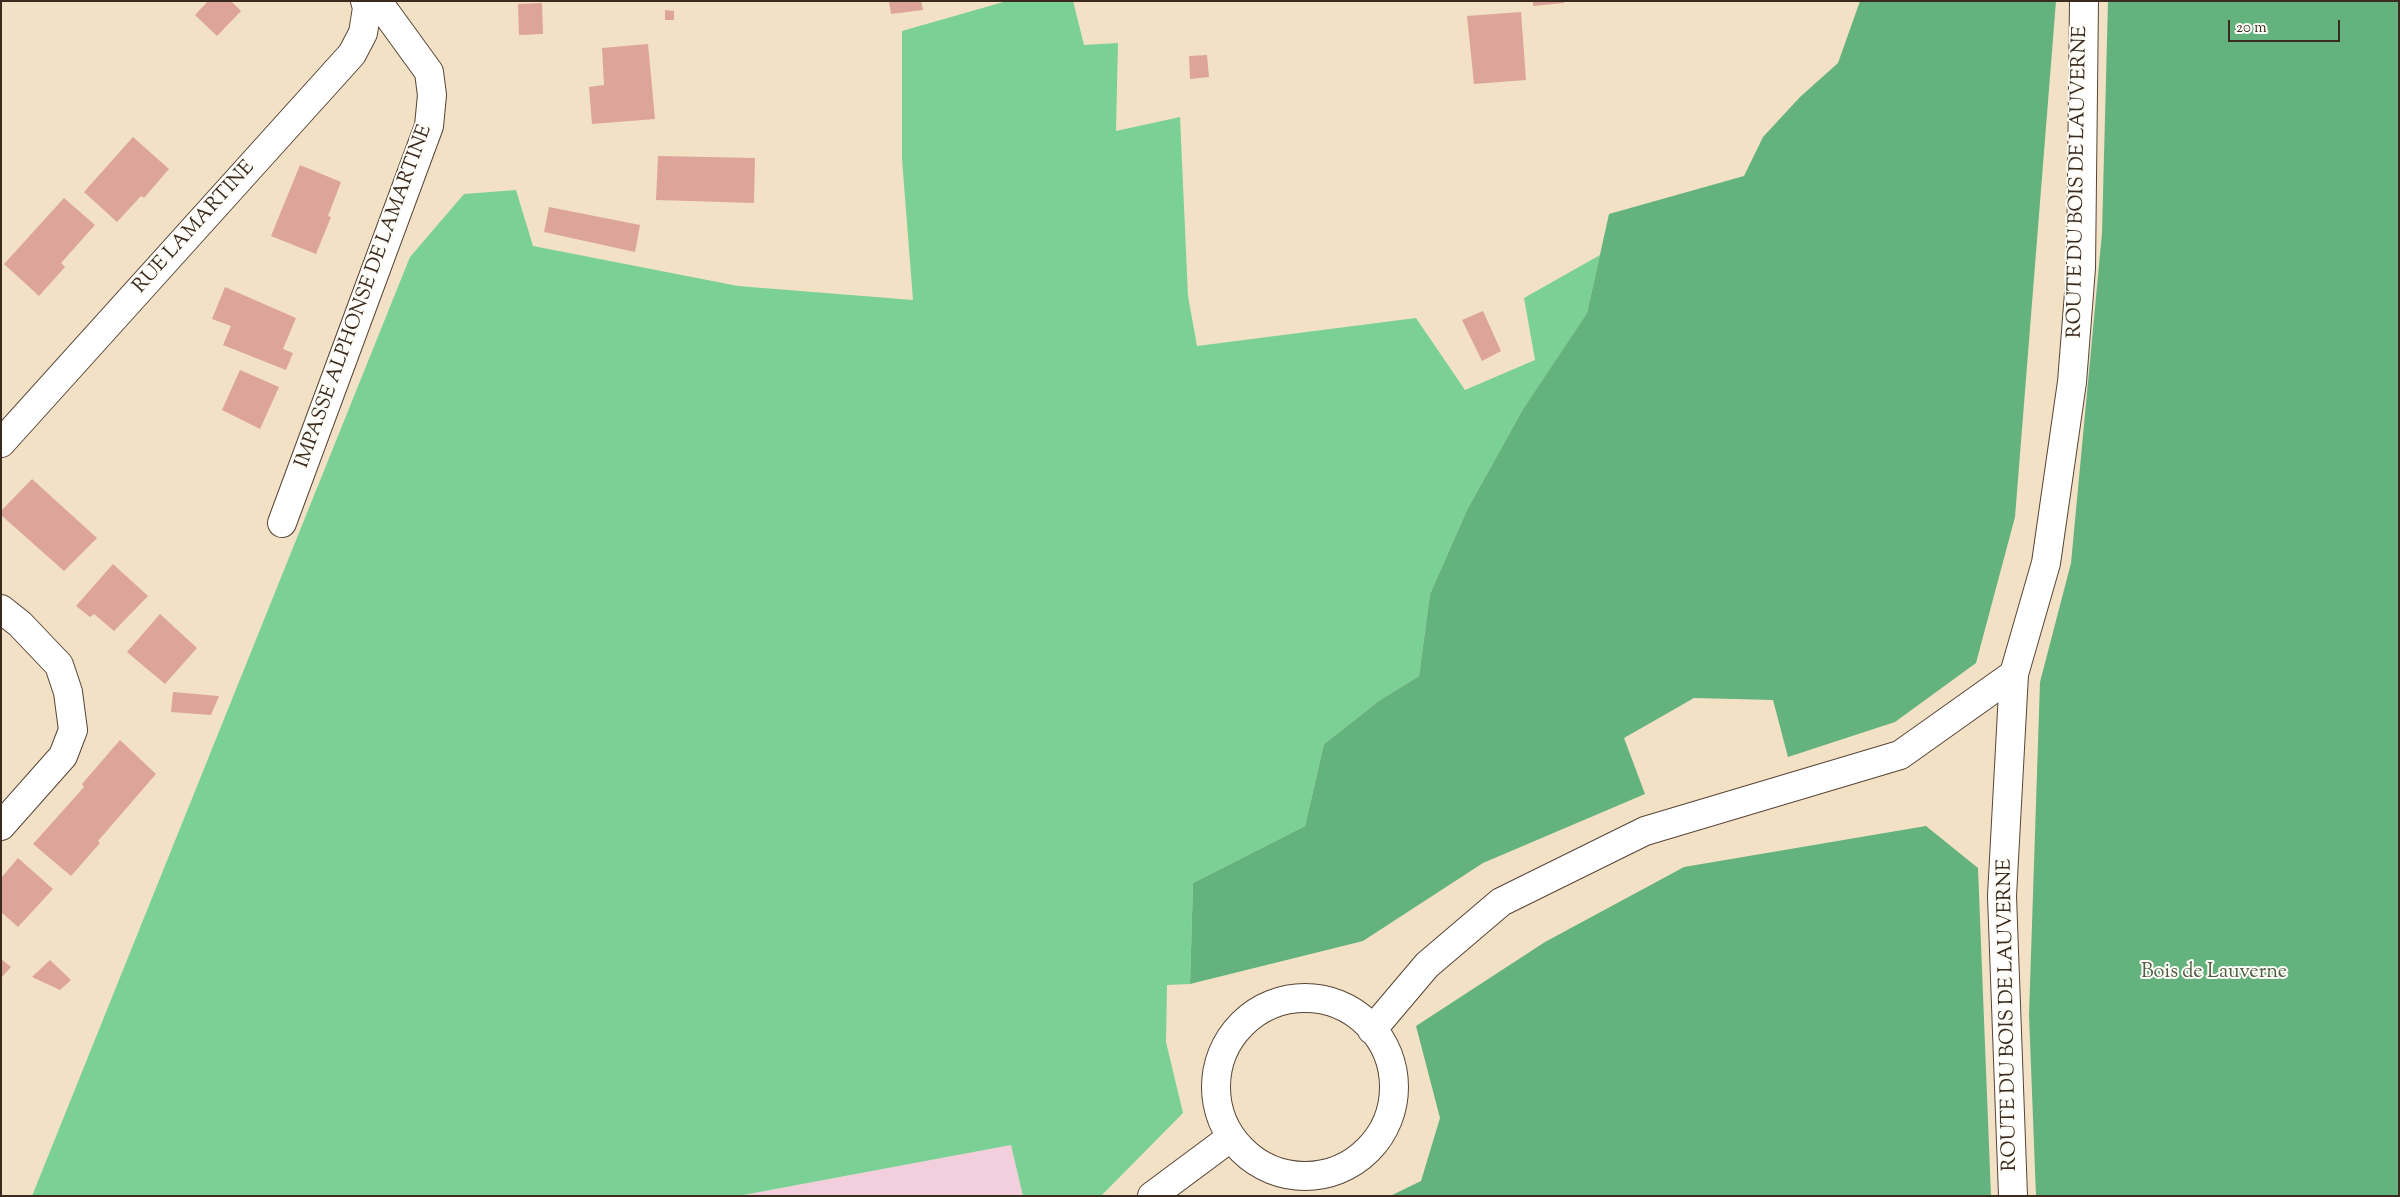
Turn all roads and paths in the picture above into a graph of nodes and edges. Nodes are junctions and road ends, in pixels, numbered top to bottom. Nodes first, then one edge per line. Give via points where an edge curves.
1 (2084, 1) edge
2 (366, 5) edge
3 (1, 443) edge
4 (282, 523) dead end
5 (1, 609) edge
6 (2014, 674) junction
7 (1, 826) edge
8 (1372, 1030) junction
9 (1230, 1138) junction
10 (1152, 1196) edge
11 (2013, 1196) edge

1 - 6 street, ROUTE DU BOIS DE LAUVERNE via 2081,268 2072,382 2046,563
2 - 3 street, RUE LAMARTINE via 363,33 352,54
2 - 4 street, IMPASSE ALPHONSE DE LAMARTINE via 384,10 429,72 432,96 429,126
5 - 7 street via 59,665 68,692 73,730 63,756
6 - 8 street via 1900,755 1644,831 1501,902 1427,965
6 - 11 street, ROUTE DU BOIS DE LAUVERNE via 2002,896
8 - 9 street via 1356,1013 1331,1002 1304,998 1277,1002 1253,1014 1234,1033 1220,1057 1215,1087 1220,1116
8 - 9 street via 1390,1059 1394,1090 1388,1121 1372,1147 1347,1166 1318,1176 1286,1175 1258,1164
9 - 10 street

